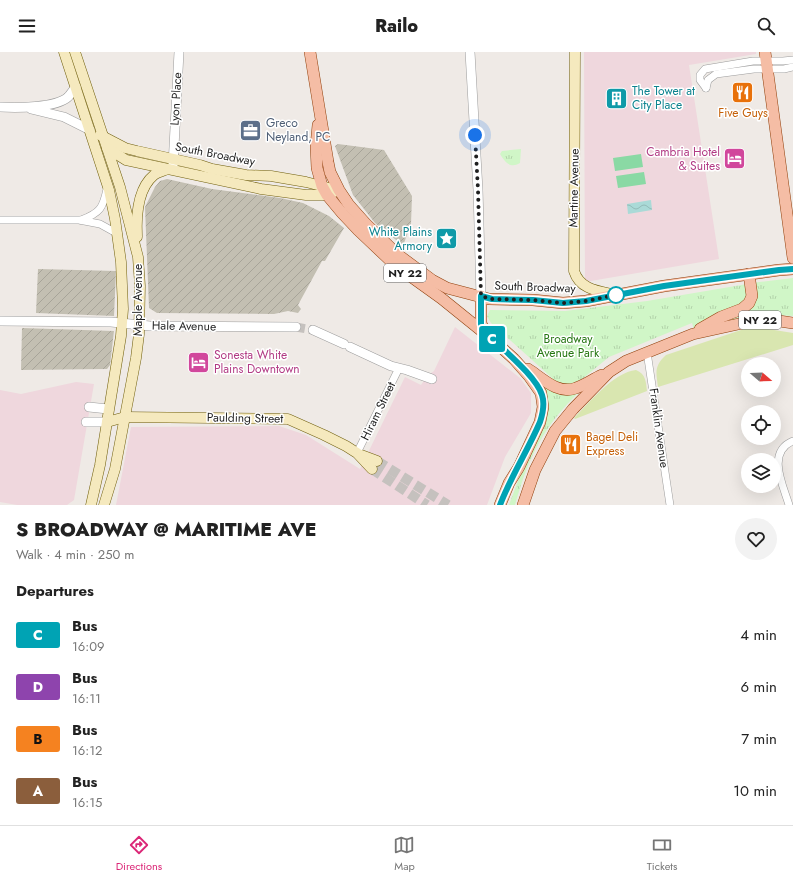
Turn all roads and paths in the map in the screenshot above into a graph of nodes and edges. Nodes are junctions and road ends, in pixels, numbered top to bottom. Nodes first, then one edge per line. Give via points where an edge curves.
1 (64, 52) edge
2 (76, 52) edge
3 (179, 52) edge
4 (310, 52) edge
5 (470, 52) edge
6 (575, 52) edge
7 (793, 60) edge
8 (767, 61) edge
9 (793, 68) edge
10 (76, 86) junction
11 (0, 107) edge
12 (25, 108) junction
13 (319, 113) junction
14 (90, 130) junction
15 (104, 137) junction
16 (108, 150) junction
17 (173, 159) junction
18 (170, 169) junction
19 (108, 186) junction
20 (324, 190) junction
21 (339, 190) junction
22 (0, 220) edge
23 (79, 220) junction
24 (118, 234) junction
25 (138, 257) junction
26 (793, 258) edge
27 (793, 269) edge
28 (749, 274) junction
29 (616, 295) junction
30 (481, 296) junction
31 (0, 321) edge
32 (793, 322) edge
33 (122, 323) junction
34 (139, 325) junction
35 (296, 327) tunnel mouth
36 (313, 330) tunnel mouth
37 (693, 334) junction
38 (493, 340) junction
39 (647, 352) junction
40 (514, 359) junction
41 (398, 368) junction
42 (609, 372) junction
43 (432, 379) dead end
44 (89, 407) dead end
45 (108, 409) junction
46 (125, 417) junction
47 (86, 422) dead end
48 (107, 422) junction
49 (793, 441) edge
50 (357, 453) junction
51 (375, 465) tunnel mouth
52 (115, 468) junction
53 (91, 505) edge
54 (104, 505) edge
55 (109, 505) edge
56 (500, 505) edge
57 (523, 505) edge
58 (670, 505) edge
59 (790, 505) edge

1 - 10 main road, Maple Avenue
2 - 15 main road, Maple Avenue
3 - 17 street, Lyon Place
4 - 13 main road, NY 22
5 - 30 street
6 - 29 main road, Martine Avenue via 574,272 576,279 588,289
7 - 8 street
8 - 8 street via 704,69 700,80 706,88 707,82 716,74 754,69
8 - 9 street
8 - 26 main road
10 - 12 street, South Broadway via 68,98 62,101
10 - 14 main road, Maple Avenue
11 - 12 street, South Broadway
12 - 14 street, South Broadway via 64,117
13 - 20 main road, NY 22 via 317,168
13 - 21 main road, NY 22 via 330,172
14 - 15 main road, South Broadway
14 - 16 main road, South Broadway
14 - 19 main road, Maple Avenue
15 - 16 main road, Maple Avenue
15 - 17 main road, South Broadway via 125,148
16 - 18 main road, South Broadway via 126,160
16 - 25 main road, Maple Avenue
17 - 18 street, Lyon Place
17 - 20 main road, South Broadway via 246,175 271,176
18 - 20 main road, South Broadway via 261,189 306,195
18 - 25 main road via 153,175 143,189 137,213
19 - 23 street via 100,211
19 - 24 main road, Maple Avenue
20 - 21 main road, South Broadway
20 - 38 main road, NY 22 via 352,224 395,265
21 - 30 main road, South Broadway / NY 22 via 365,223 409,264 447,288
22 - 23 street
23 - 24 street via 100,224
24 - 33 main road, Maple Avenue via 123,291
25 - 34 main road, Maple Avenue
27 - 28 main road, South Broadway / NY 22
28 - 29 main road, South Broadway / NY 22
28 - 37 main road via 752,296 746,307 721,317
29 - 30 main road, South Broadway / NY 22 via 563,303 492,299
30 - 38 main road via 482,328
31 - 33 street, Hale Avenue
32 - 37 main road, NY 22 via 766,319
33 - 34 street, Hale Avenue
33 - 45 main road, Maple Avenue
34 - 35 street, Hale Avenue
34 - 46 main road, Maple Avenue
36 - 41 street
37 - 39 main road, NY 22
38 - 40 main road, NY 22
39 - 42 main road, NY 22
39 - 58 street, Franklin Avenue
40 - 42 main road, NY 22 via 551,385 561,389 576,388
40 - 56 main road via 538,387 543,407 536,430
41 - 43 street
41 - 50 street, Hiram Street
42 - 57 main road via 555,431 535,470
44 - 45 street, Paulding Street
45 - 46 main road, Paulding Street
45 - 48 main road, Maple Avenue
46 - 48 main road, Paulding Street
46 - 50 main road, Paulding Street via 283,418 293,420
46 - 52 main road, Maple Avenue
47 - 48 street, Paulding Street
48 - 53 main road, Maple Avenue
49 - 59 street via 782,450 777,461
50 - 51 main road, Paulding Street
52 - 54 main road, Maple Avenue
52 - 55 main road

